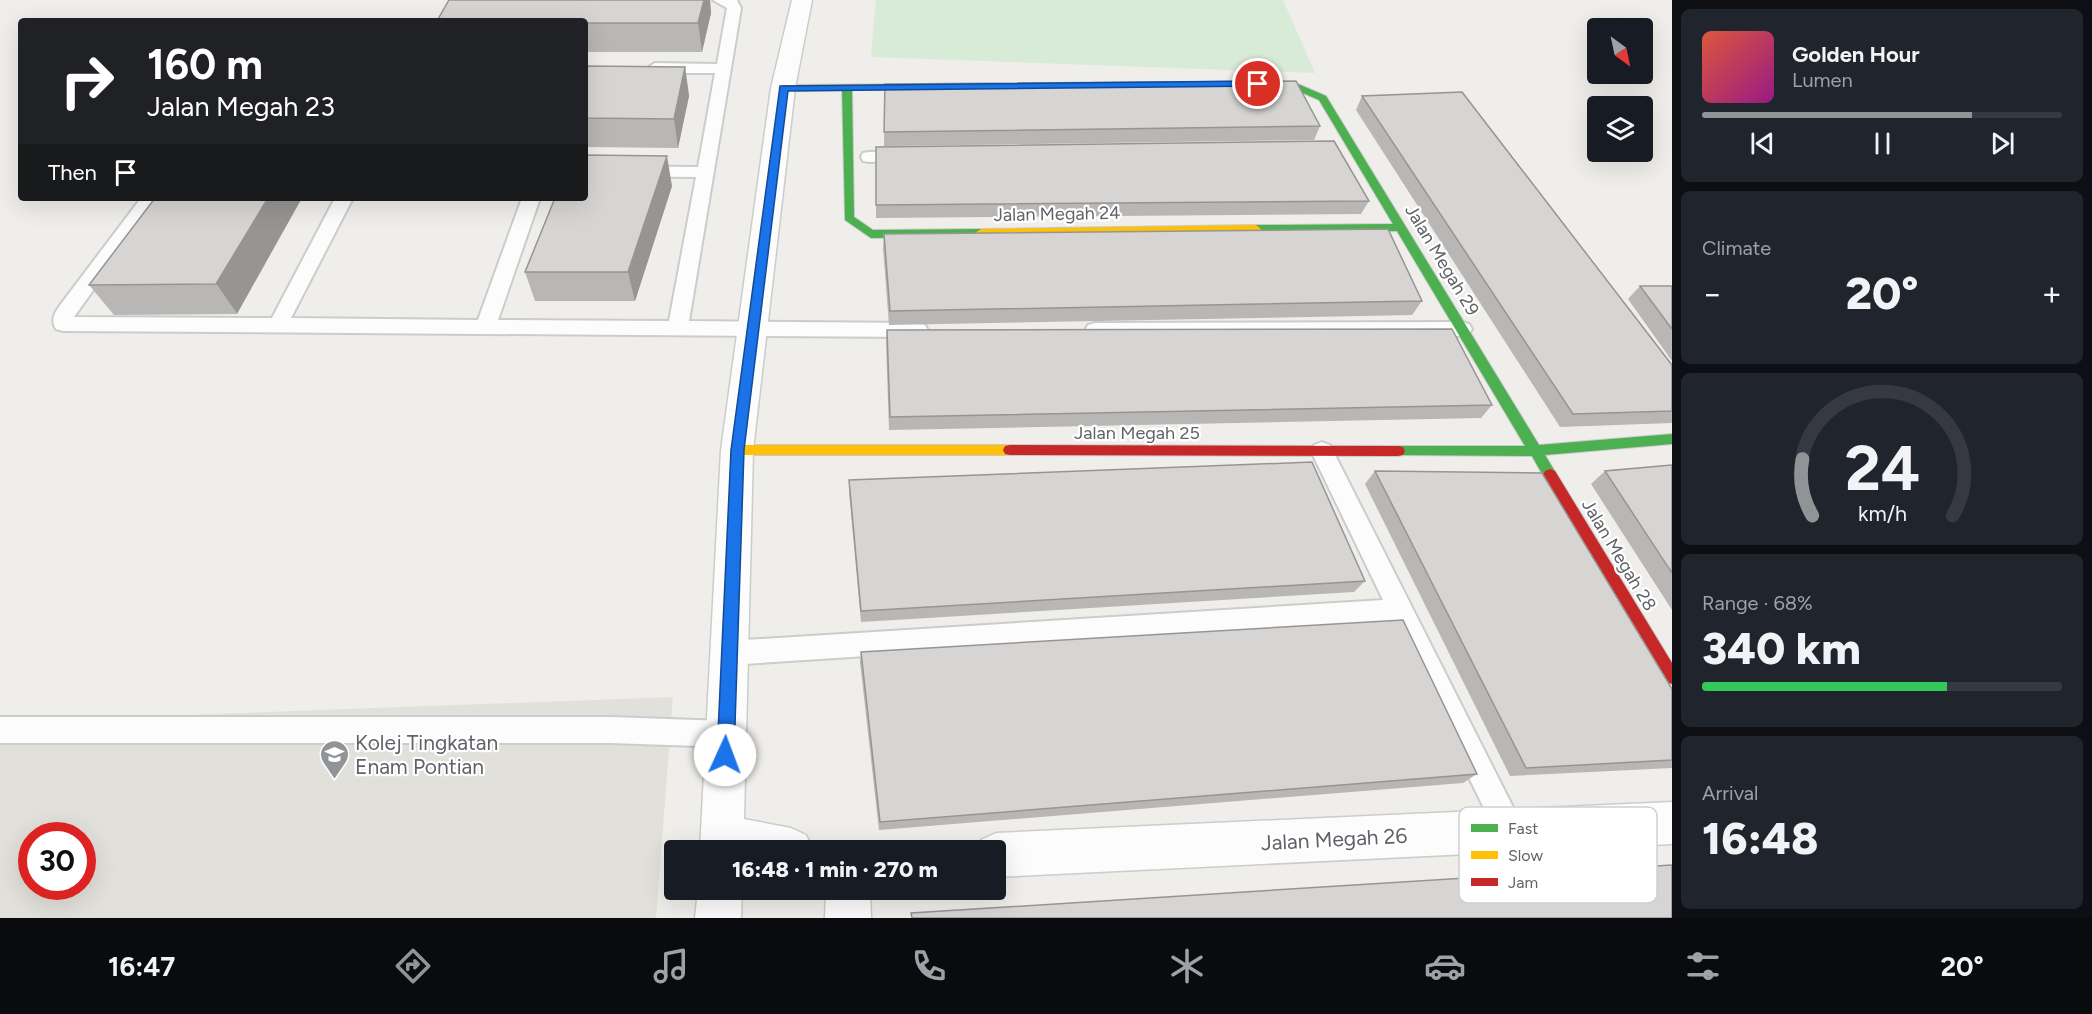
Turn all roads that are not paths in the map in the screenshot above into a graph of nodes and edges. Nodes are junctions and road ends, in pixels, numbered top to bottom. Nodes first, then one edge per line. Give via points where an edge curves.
1 (720, 0) edge
2 (802, 0) edge
3 (643, 68) edge
4 (724, 69) junction
5 (1234, 84) edge
6 (940, 87) edge
7 (783, 88) junction
8 (847, 88) junction
9 (1331, 151) edge
10 (1354, 151) junction
11 (928, 156) edge
12 (869, 157) dead end
13 (588, 171) edge
14 (706, 172) junction
15 (148, 201) edge
16 (342, 201) edge
17 (530, 201) edge
18 (1401, 227) junction
19 (277, 327) junction
20 (485, 327) junction
21 (678, 328) junction
22 (1462, 329) junction
23 (942, 330) edge
24 (1072, 330) edge
25 (752, 331) junction
26 (1672, 439) edge
27 (737, 450) junction
28 (1322, 451) junction
29 (1536, 451) junction
30 (1400, 610) junction
31 (729, 653) junction
32 (1672, 677) edge
33 (0, 730) edge
34 (726, 734) junction
35 (1498, 807) edge
36 (1672, 823) edge
37 (1657, 824) edge
38 (1459, 833) edge
39 (722, 840) edge
40 (1006, 855) edge
41 (719, 900) edge
42 (848, 900) edge
43 (718, 918) edge
44 (848, 918) edge

1 - 4 lane via 732,3 734,8
2 - 7 street
3 - 4 lane
4 - 14 lane
5 - 10 street, Jalan Megah 29 via 1281,84 1313,91 1323,98
6 - 8 street
7 - 8 street
7 - 25 street
8 - 18 street, Jalan Megah 24 via 849,218 871,234
9 - 10 lane
10 - 18 street, Jalan Megah 29
11 - 12 lane
13 - 14 lane
14 - 21 lane
15 - 19 lane via 64,315 63,324
16 - 19 lane
17 - 20 lane
18 - 22 street, Jalan Megah 29
19 - 20 lane
20 - 21 lane
21 - 25 lane
22 - 24 lane
22 - 29 street, Jalan Megah 29
23 - 25 lane
25 - 27 street
26 - 29 street, Jalan Megah 25
27 - 28 street, Jalan Megah 25
27 - 31 street
28 - 29 street, Jalan Megah 25
28 - 30 lane
29 - 32 street, Jalan Megah 28
30 - 31 lane
30 - 35 lane
31 - 34 street
33 - 34 lane via 610,730
34 - 39 street
36 - 37 street, Jalan Megah 26
38 - 40 street, Jalan Megah 26
41 - 43 street
42 - 44 street

